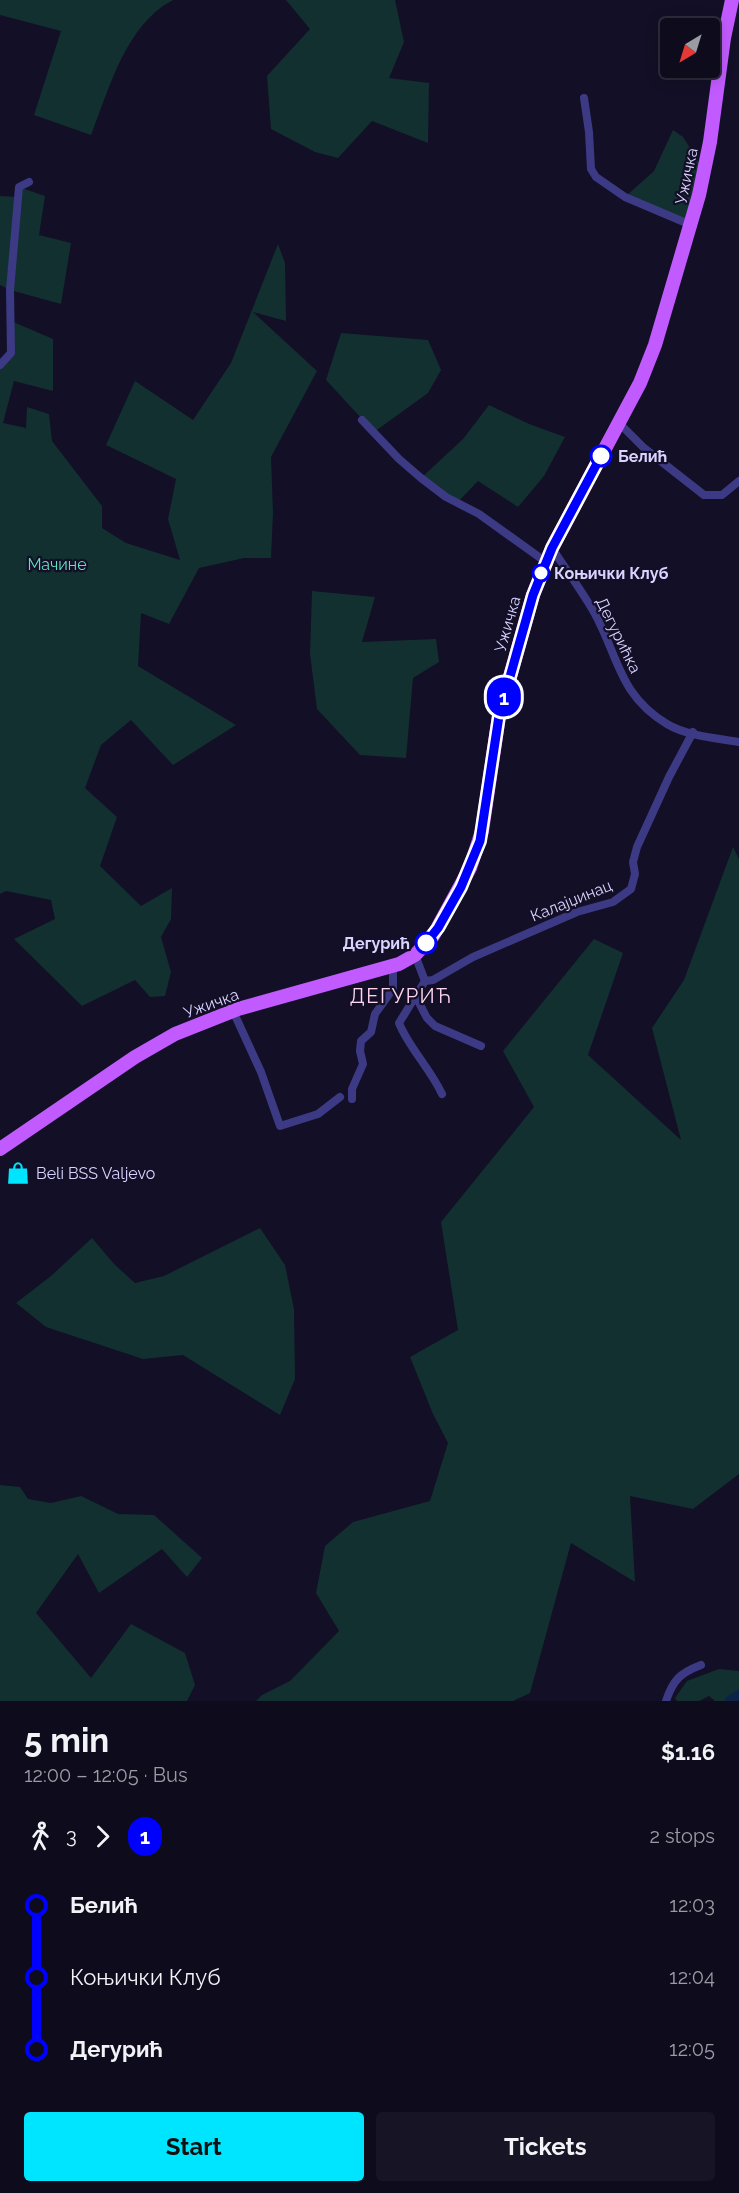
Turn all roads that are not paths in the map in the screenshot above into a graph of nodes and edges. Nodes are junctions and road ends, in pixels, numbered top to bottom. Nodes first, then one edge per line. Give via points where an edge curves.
1 (732, 0) edge
2 (584, 98) dead end
3 (29, 182) dead end
4 (691, 225) junction
5 (0, 365) edge
6 (363, 420) dead end
7 (619, 423) junction
8 (739, 481) edge
9 (552, 548) junction
10 (546, 562) junction
11 (693, 732) junction
12 (739, 742) edge
13 (415, 955) junction
14 (393, 966) junction
15 (425, 981) junction
16 (416, 997) junction
17 (233, 1011) junction
18 (481, 1046) dead end
19 (442, 1094) dead end
20 (340, 1097) dead end
21 (352, 1098) dead end
22 (0, 1149) edge
23 (701, 1665) dead end
24 (666, 1701) edge

1 - 4 main road, Ужичка via 710,142
2 - 4 street via 591,169 596,177 625,196
3 - 5 street via 19,188 10,290 12,353
4 - 7 main road, Ужичка via 653,351
6 - 10 street via 421,478
7 - 8 street via 704,495 722,495
7 - 9 main road, Ужичка
9 - 10 main road, Ужичка
9 - 11 street, Дегурићка via 595,615 628,689 646,709 669,725
10 - 13 main road, Ужичка via 530,603 496,731 477,851 438,928
11 - 12 street, Дегурићка
11 - 15 street, Калајџинац via 637,847 631,889 613,902 577,912
13 - 14 main road, Ужичка
13 - 15 street
14 - 17 main road, Ужичка
14 - 21 street via 393,988 375,1014 371,1032 362,1041 363,1064
15 - 16 street
16 - 18 street via 435,1026
16 - 19 street via 399,1023
17 - 20 street via 280,1126 318,1114
17 - 22 main road, Ужичка via 152,1046
23 - 24 street via 682,1672

